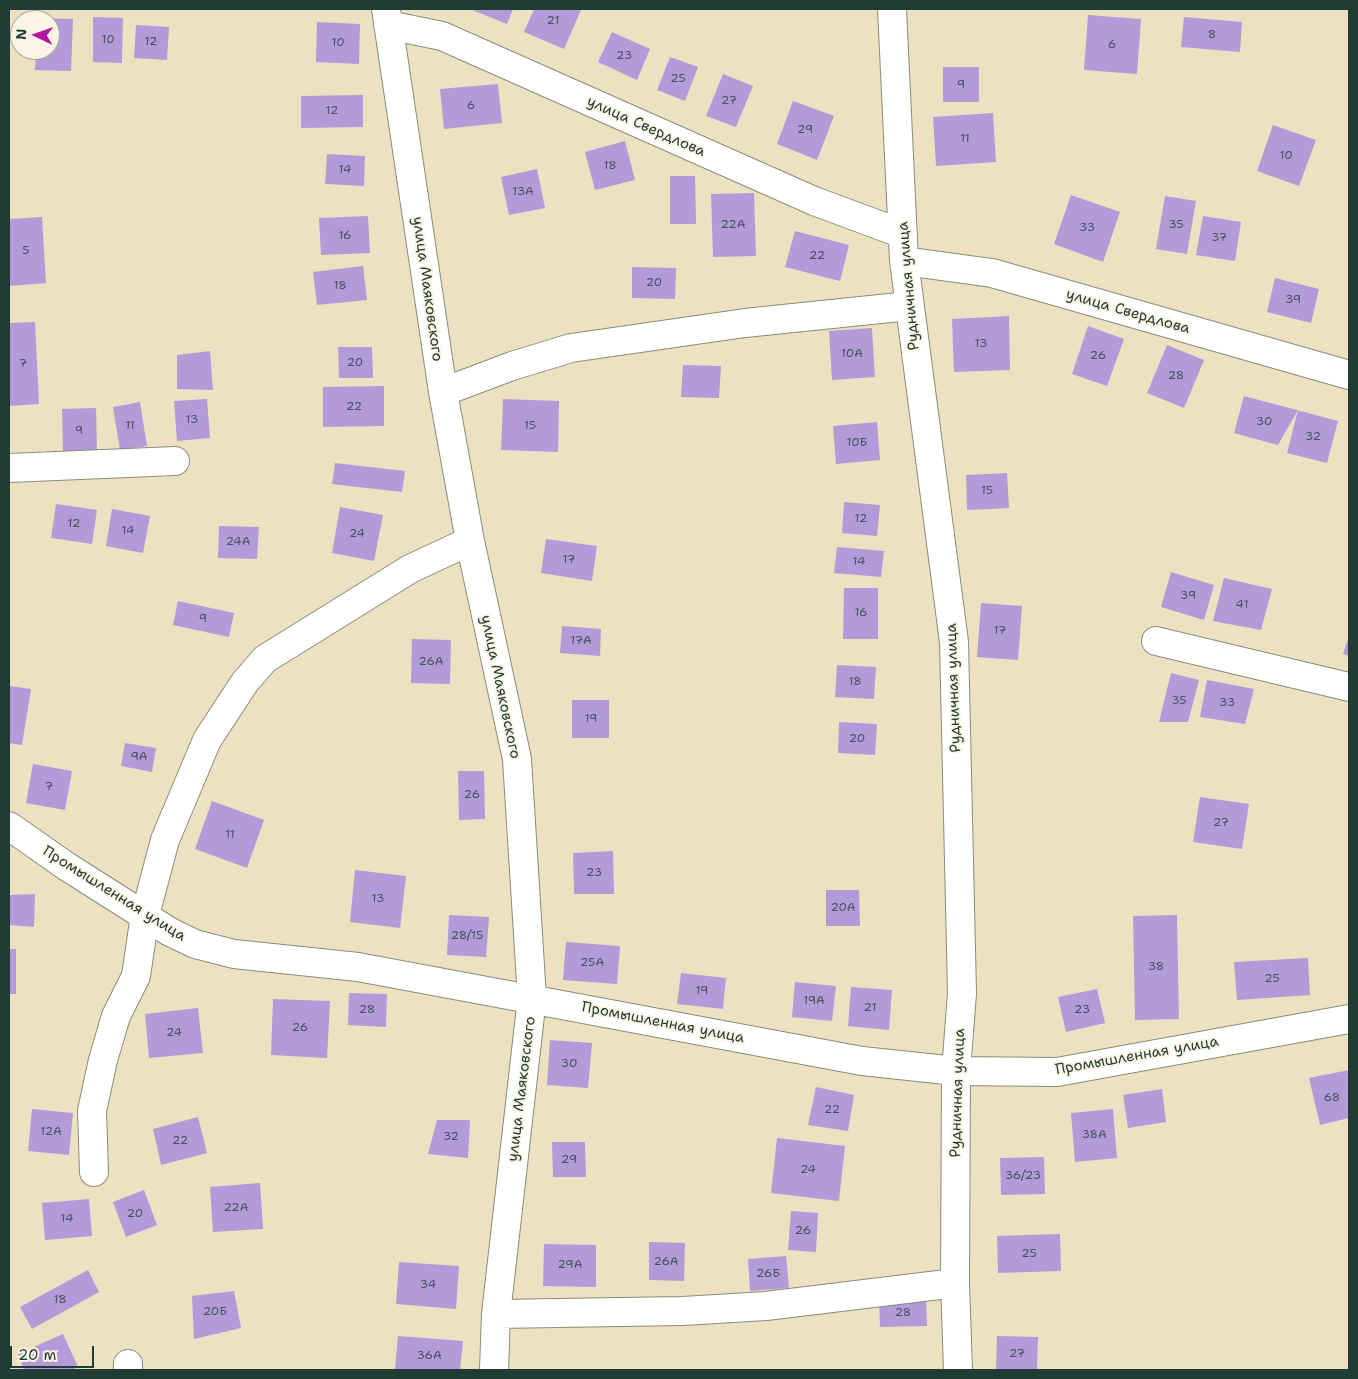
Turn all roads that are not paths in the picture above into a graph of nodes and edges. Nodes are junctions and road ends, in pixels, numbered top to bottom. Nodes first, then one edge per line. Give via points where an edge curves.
1 (892, 9) edge
2 (387, 17) edge
3 (904, 248) junction
4 (908, 306) junction
5 (1349, 375) edge
6 (442, 392) junction
7 (175, 461) dead end
8 (9, 468) edge
9 (470, 541) junction
10 (1156, 641) dead end
11 (1349, 687) edge
12 (9, 826) edge
13 (145, 915) junction
14 (532, 998) junction
15 (1349, 1019) edge
16 (956, 1071) junction
17 (94, 1172) dead end
18 (955, 1282) junction
19 (496, 1314) junction
20 (494, 1370) edge
21 (958, 1370) edge

1 - 3 street, Рудничная улица
2 - 3 street, улица Свердлова via 442,36 814,201
2 - 6 street, улица Маяковского
3 - 4 street, Рудничная улица
3 - 5 street, улица Свердлова
4 - 6 street via 745,323 571,348
4 - 16 street, Рудничная улица via 954,642 962,993
6 - 9 street, улица Маяковского
7 - 8 street
9 - 13 street via 410,569 265,659 245,682 206,740 166,840
9 - 14 street, улица Маяковского via 517,759
10 - 11 street
12 - 13 street, Промышленная улица
13 - 14 street, Промышленная улица via 195,944 234,954 358,967
13 - 17 street via 136,976 116,1016 92,1111
14 - 16 street, Промышленная улица via 862,1061
14 - 19 street, улица Маяковского
15 - 16 street, Промышленная улица via 1057,1072
16 - 18 street, Рудничная улица
18 - 19 street via 766,1306
18 - 21 street, Рудничная улица
19 - 20 street, улица Маяковского

